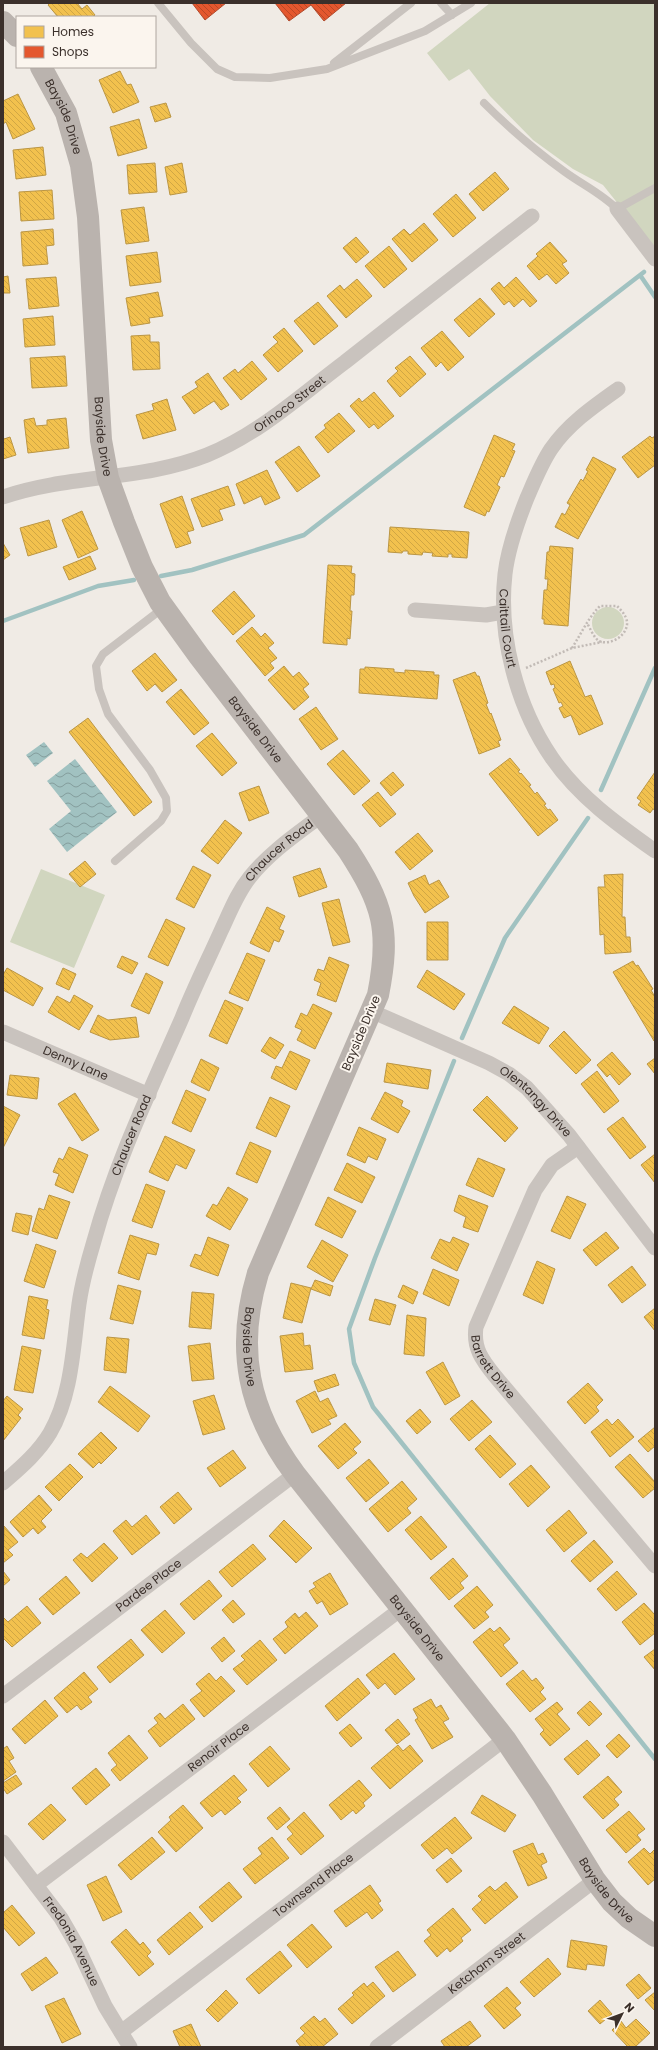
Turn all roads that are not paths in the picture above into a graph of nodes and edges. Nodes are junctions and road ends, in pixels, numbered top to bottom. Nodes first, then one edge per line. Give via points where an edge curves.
1 (158, 3) edge
2 (411, 3) edge
3 (441, 3) edge
4 (471, 3) edge
5 (452, 15) junction
6 (3, 22) edge
7 (16, 35) edge
8 (41, 68) edge
9 (327, 69) junction
10 (484, 102) dead end
11 (655, 188) edge
12 (617, 209) junction
13 (532, 216) dead end
14 (655, 259) edge
15 (618, 389) dead end
16 (108, 478) junction
17 (3, 497) edge
18 (164, 607) junction
19 (415, 610) dead end
20 (503, 612) junction
21 (322, 815) junction
22 (655, 850) edge
23 (115, 861) dead end
24 (371, 1011) junction
25 (3, 1032) edge
26 (149, 1095) junction
27 (578, 1147) junction
28 (655, 1248) edge
29 (295, 1474) junction
30 (3, 1483) edge
31 (655, 1566) edge
32 (401, 1609) junction
33 (3, 1696) edge
34 (505, 1739) junction
35 (3, 1842) edge
36 (596, 1880) junction
37 (36, 1885) junction
38 (655, 1936) edge
39 (121, 2032) junction
40 (130, 2047) edge
41 (377, 2047) edge

1 - 9 lane via 191,43 217,69 235,76 270,78
2 - 9 lane
3 - 5 lane
4 - 5 lane
5 - 9 lane via 425,31
6 - 7 street
8 - 16 street, Bayside Drive via 66,113 81,165 88,217 101,440
10 - 12 lane via 509,128 538,152
11 - 12 lane
12 - 14 street
13 - 16 street, Orinoco Street via 260,427 221,448 182,463
15 - 20 street, Caittail Court via 566,431 551,450 535,479 511,542 505,573
16 - 17 street, Orinoco Street via 48,485
16 - 18 street, Bayside Drive via 142,567
18 - 21 street, Bayside Drive
18 - 23 lane via 102,654 96,666 99,689 108,714 150,770 166,798 167,811 161,821
19 - 20 street via 486,614
20 - 22 street, Caittail Court via 509,651 524,703 536,731 552,758 588,800 616,824
21 - 24 street, Bayside Drive via 368,881 382,921 385,948 383,971 378,995
21 - 26 street, Chaucer Road via 264,862 238,896 195,986
24 - 27 street, Olentangy Drive via 509,1074 543,1104
24 - 29 street, Bayside Drive via 258,1273 247,1319 247,1362 259,1411 268,1434
25 - 26 street, Denny Lane
26 - 30 street, Chaucer Road via 120,1161 93,1242 80,1302 73,1358 58,1417 38,1450
27 - 28 street, Olentangy Drive
27 - 31 street, Barrett Drive via 552,1165 532,1195 476,1327 476,1348 480,1358
29 - 32 street, Bayside Drive
29 - 33 street, Pardee Place
32 - 34 street, Bayside Drive
32 - 37 street, Renoir Place
34 - 36 street, Bayside Drive
34 - 39 street, Townsend Place
35 - 37 street, Fredonia Avenue
36 - 38 street, Bayside Drive via 618,1907
36 - 41 street, Ketcham Street
37 - 39 street, Fredonia Avenue via 61,1918 105,2006
39 - 40 street, Fredonia Avenue

